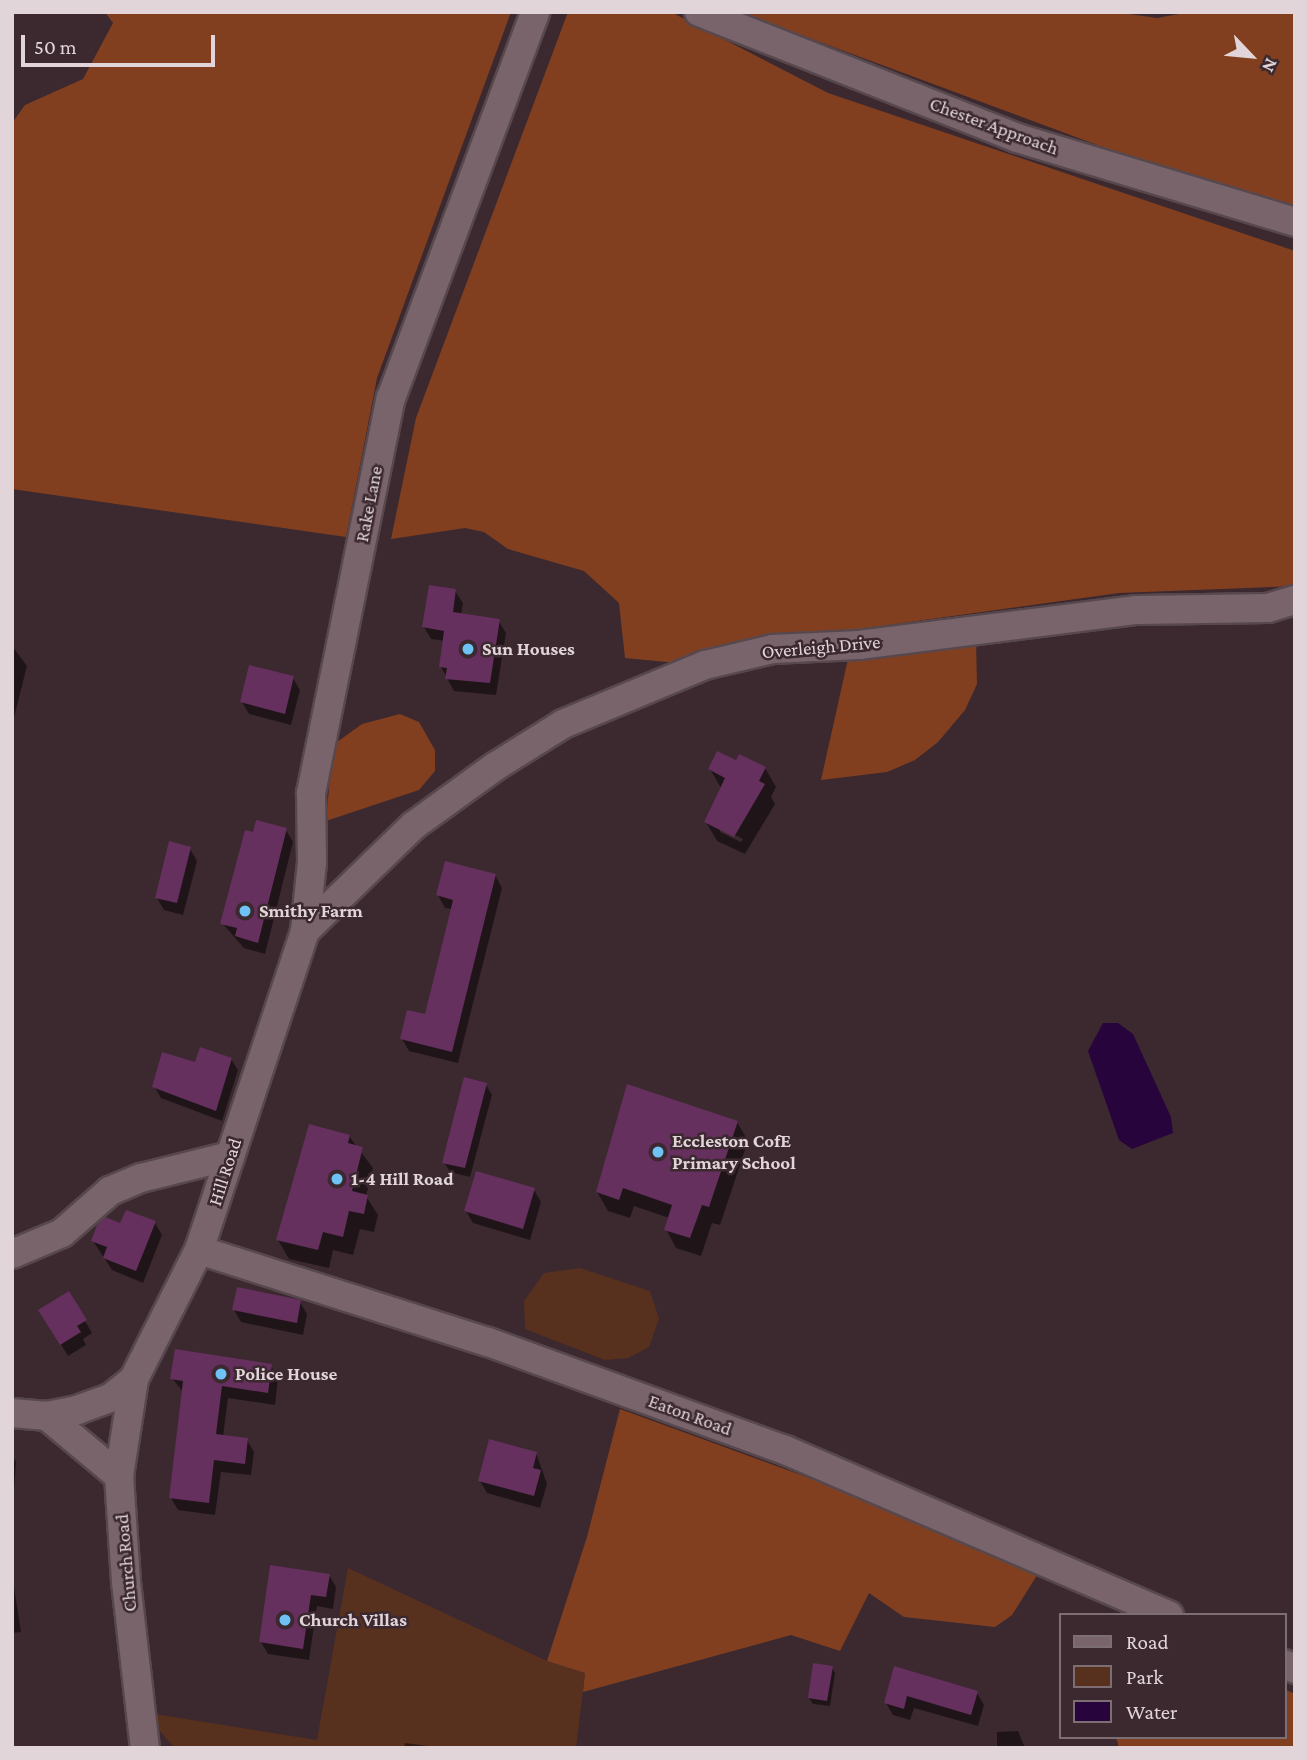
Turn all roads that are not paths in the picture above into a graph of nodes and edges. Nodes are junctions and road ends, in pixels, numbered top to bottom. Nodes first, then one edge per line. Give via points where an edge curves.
1 (535, 12) edge
2 (699, 12) edge
3 (1295, 222) edge
4 (1295, 600) edge
5 (305, 932) junction
6 (277, 1013) joint
7 (230, 1157) junction
8 (199, 1250) junction
9 (12, 1254) edge
10 (134, 1379) junction
11 (12, 1413) edge
12 (47, 1416) junction
13 (119, 1476) junction
14 (1164, 1613) edge
15 (145, 1748) edge

1 - 5 street, Rake Lane via 391,398 311,793 312,862
2 - 3 street, Chester Approach via 1017,138
4 - 5 street, Overleigh Drive via 1268,608 1137,610 859,645 772,649 705,665 563,724 496,766 413,825
5 - 6 street, Rake Lane
6 - 7 street, Hill Road
7 - 8 street, Hill Road
7 - 9 street via 141,1178 110,1191 62,1233
8 - 10 street, Hill Road
8 - 14 street, Eaton Road via 488,1342 777,1447
10 - 12 street via 112,1397
10 - 13 street, Church Road
11 - 12 street
12 - 13 street
13 - 15 street, Church Road

